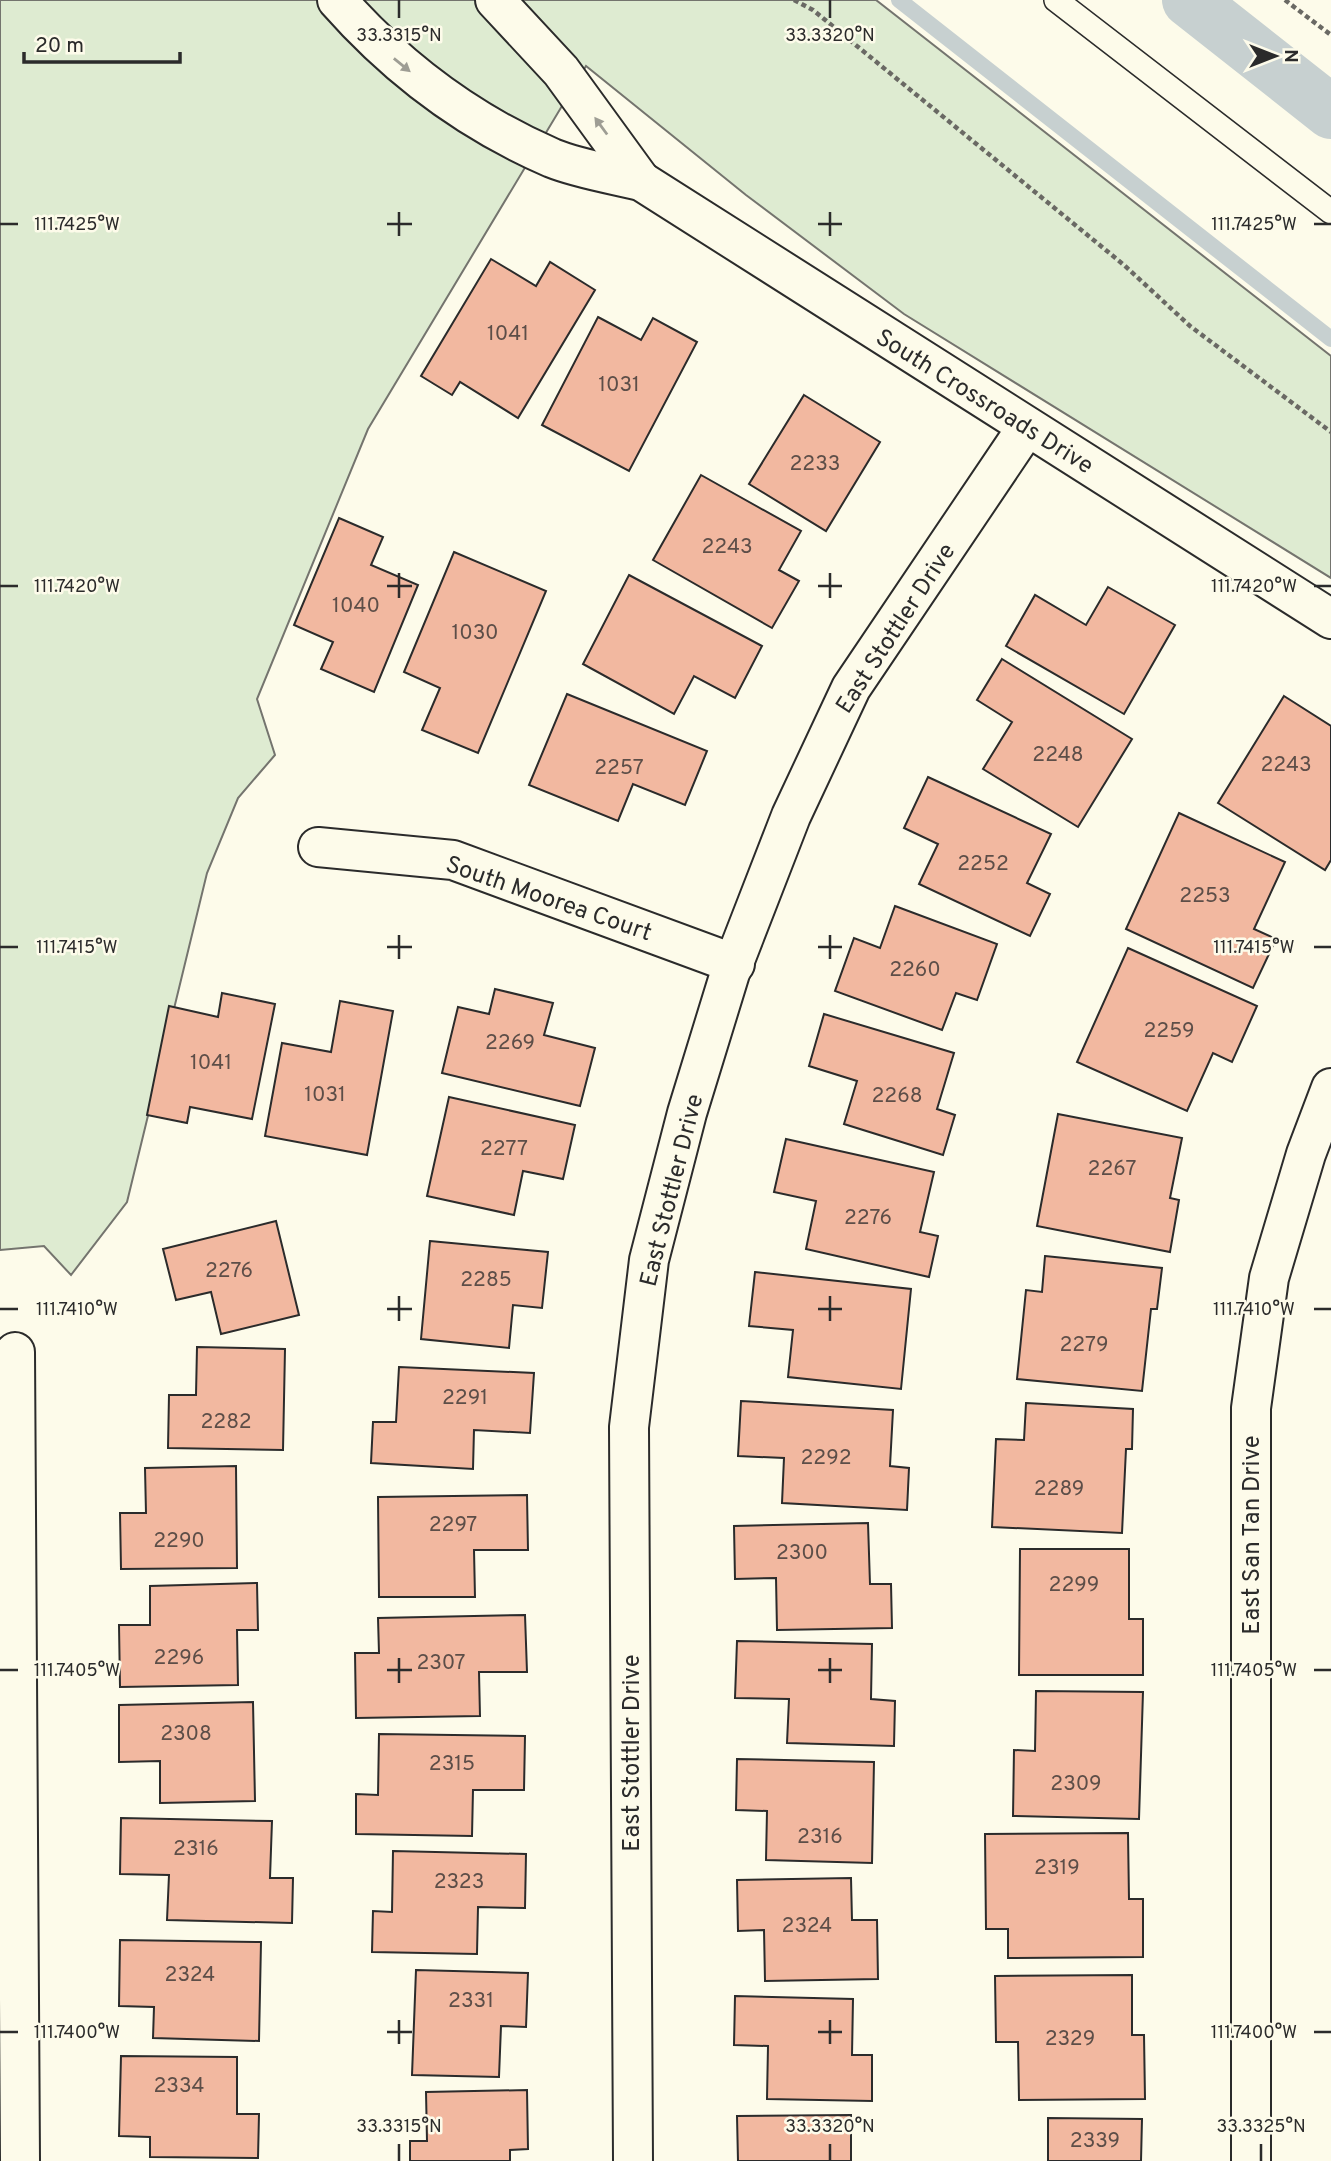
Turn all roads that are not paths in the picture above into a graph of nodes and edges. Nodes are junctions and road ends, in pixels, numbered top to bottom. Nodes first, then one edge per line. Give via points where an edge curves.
1 (337, 0) edge
2 (495, 0) edge
3 (1056, 0) edge
4 (641, 181) junction
5 (1331, 212) edge
6 (1027, 427) junction
7 (1331, 619) edge
8 (318, 847) dead end
9 (734, 964) junction
10 (1331, 1088) edge
11 (15, 1352) dead end
12 (20, 2161) edge
13 (633, 2161) edge
14 (1251, 2161) edge

1 -> 4 street, South Crossroads Drive via 374,43 435,92 554,158
4 -> 2 street, South Crossroads Drive via 561,71
3 - 5 lane
4 - 6 street, South Crossroads Drive
6 - 7 street, South Crossroads Drive
6 - 9 street, East Stottler Drive via 851,688 790,816
8 - 9 street, South Moorea Court via 453,860
9 - 13 street, East Stottler Drive via 687,1113 649,1260 629,1427
10 - 14 street, East San Tan Drive via 1269,1278 1251,1408
11 - 12 street

